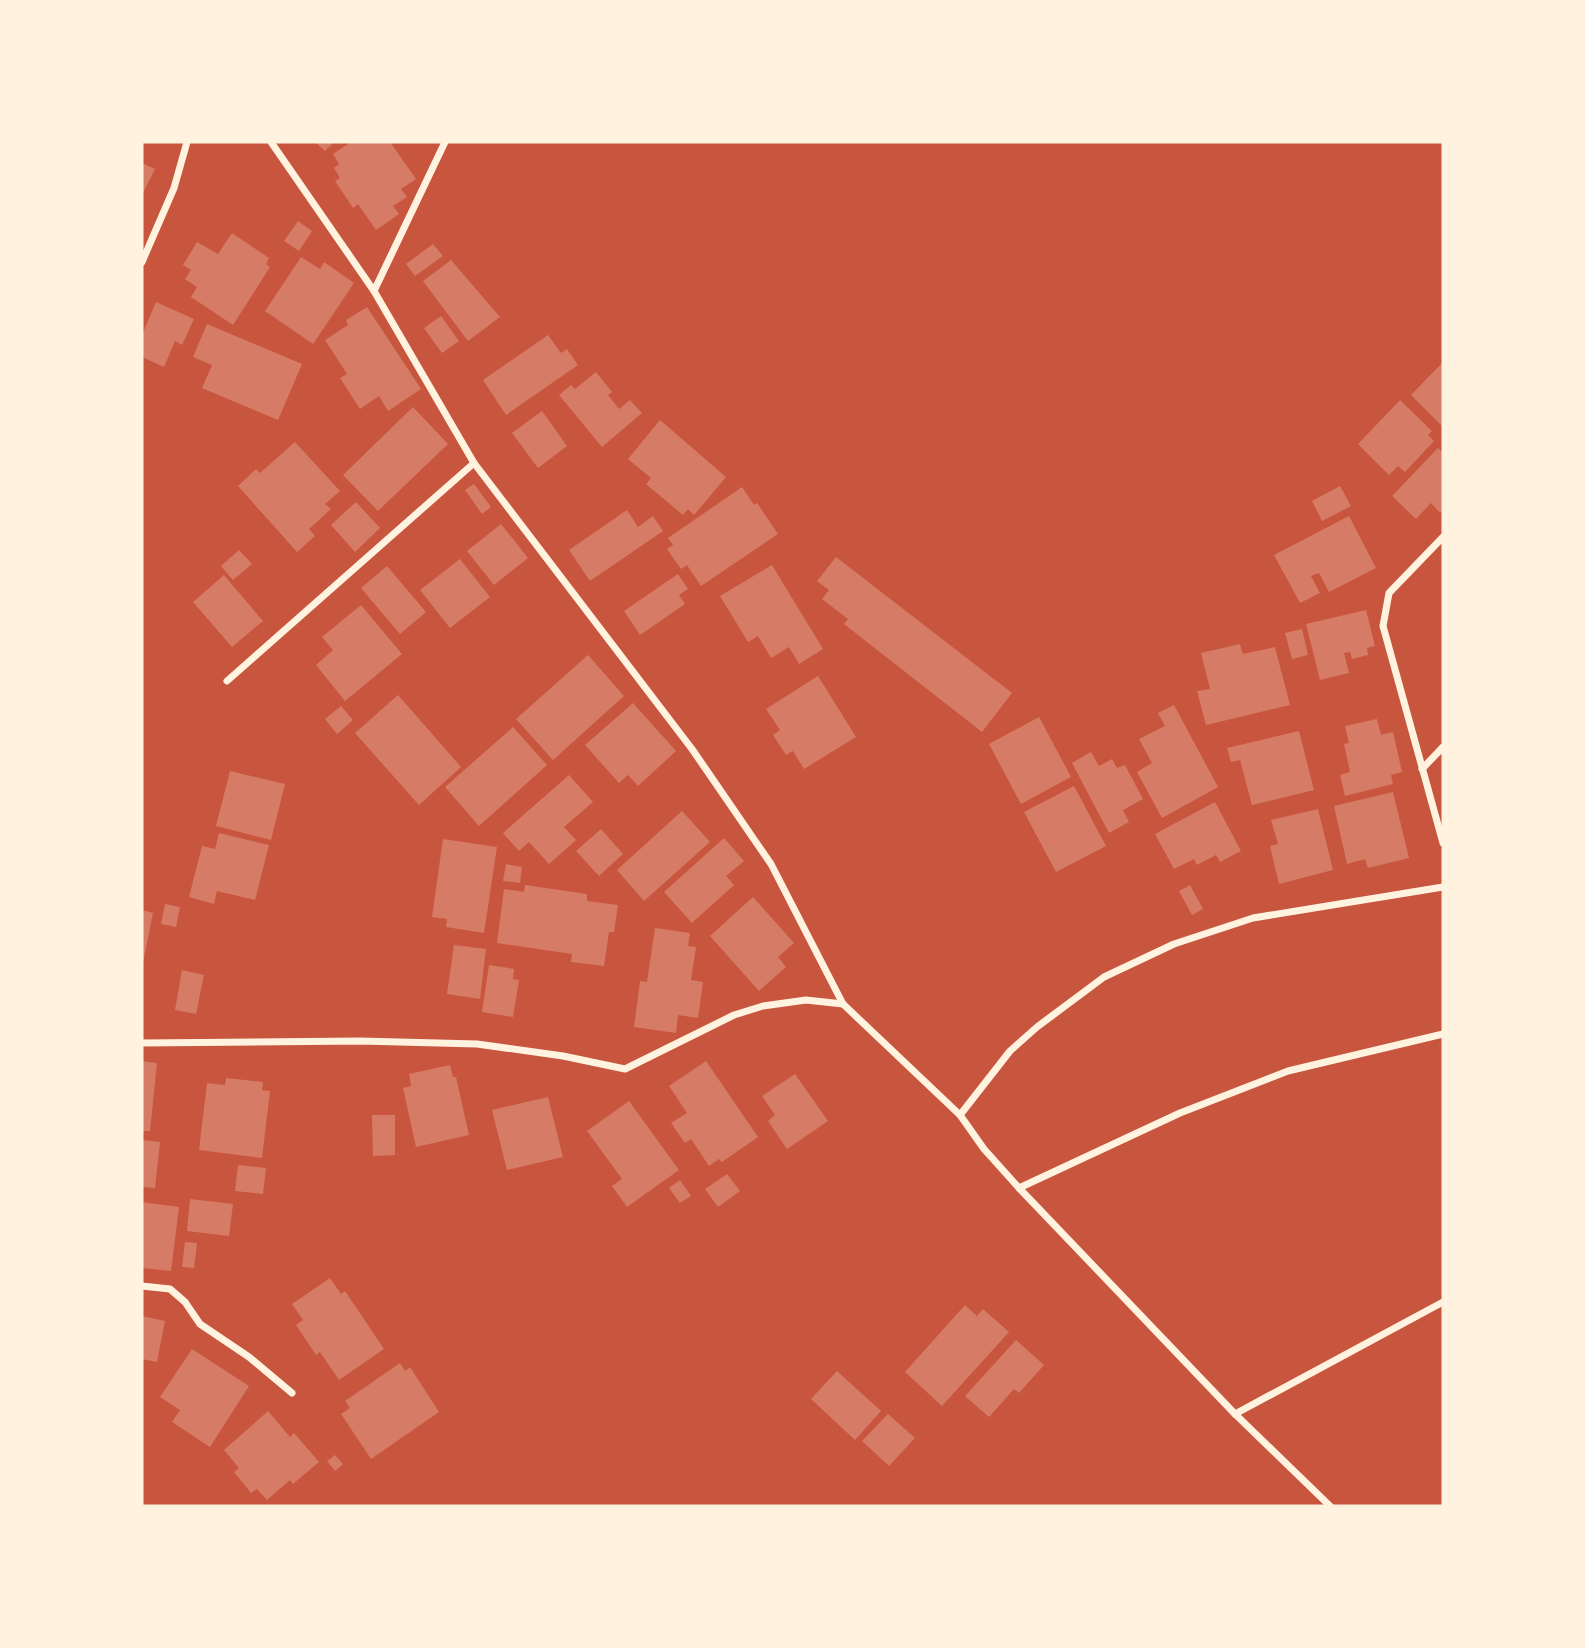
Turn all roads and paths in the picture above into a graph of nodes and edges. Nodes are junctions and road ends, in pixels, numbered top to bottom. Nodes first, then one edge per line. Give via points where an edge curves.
1 (187, 142) edge
2 (271, 142) edge
3 (445, 142) edge
4 (142, 262) edge
5 (374, 291) junction
6 (474, 463) junction
7 (1443, 537) edge
8 (227, 681) dead end
9 (1443, 747) edge
10 (1422, 769) junction
11 (1443, 844) edge
12 (1443, 887) edge
13 (843, 1004) junction
14 (1443, 1034) edge
15 (142, 1043) edge
16 (960, 1115) junction
17 (1019, 1188) junction
18 (142, 1286) edge
19 (1443, 1302) edge
20 (292, 1393) dead end
21 (1236, 1414) junction
22 (1330, 1506) edge

1 - 4 street via 174,188
2 - 5 street
3 - 5 street
5 - 6 street
6 - 8 street
6 - 13 street via 692,749 771,863
7 - 10 street via 1389,593 1383,626
9 - 10 street
10 - 11 street
12 - 16 street via 1253,918 1163,949 1104,977 1037,1027 1010,1051
13 - 15 street via 806,1000 763,1006 734,1015 625,1069 477,1045
13 - 16 street
14 - 17 street via 1288,1071 1180,1113
16 - 17 street
17 - 21 street
18 - 20 street via 170,1289 200,1324
19 - 21 street
21 - 22 street

